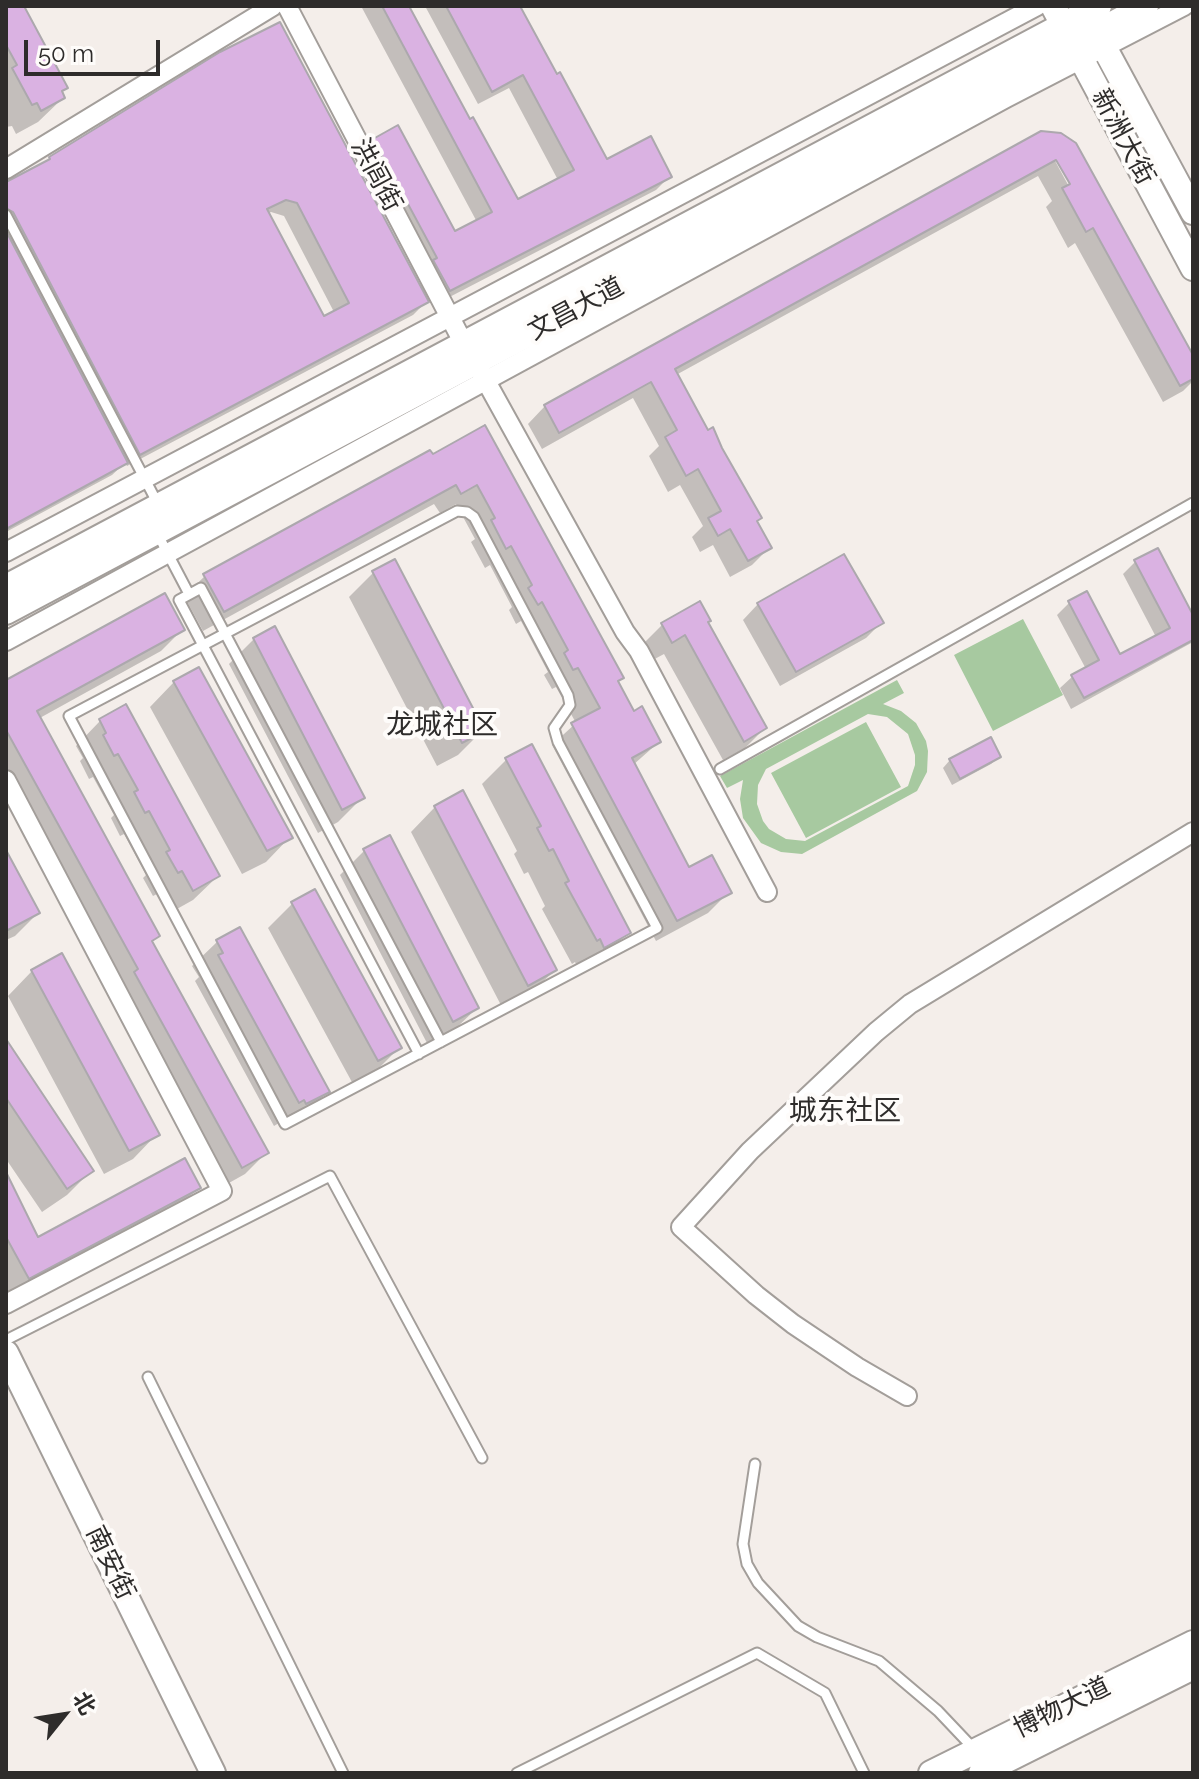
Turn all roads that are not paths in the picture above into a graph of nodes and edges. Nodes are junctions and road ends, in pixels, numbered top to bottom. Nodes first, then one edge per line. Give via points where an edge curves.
1 (273, 6) edge
2 (287, 6) edge
3 (1037, 6) edge
4 (1146, 6) edge
5 (1184, 6) edge
6 (1094, 21) edge
7 (1068, 34) edge
8 (6, 169) edge
9 (1193, 212) edge
10 (6, 215) edge
11 (1193, 268) edge
12 (450, 317) junction
13 (475, 362) junction
14 (145, 479) junction
15 (1193, 503) edge
16 (159, 506) junction
17 (162, 542) junction
18 (6, 552) edge
19 (6, 587) edge
20 (189, 594) junction
21 (6, 612) edge
22 (225, 633) junction
23 (6, 641) edge
24 (203, 645) junction
25 (720, 769) dead end
26 (6, 780) edge
27 (1193, 832) edge
28 (767, 892) dead end
29 (441, 1042) junction
30 (419, 1054) junction
31 (6, 1304) edge
32 (6, 1340) edge
33 (6, 1353) edge
34 (148, 1377) dead end
35 (907, 1396) dead end
36 (482, 1458) dead end
37 (755, 1464) dead end
38 (1193, 1643) edge
39 (1193, 1667) edge
40 (978, 1762) edge
41 (213, 1773) edge
42 (343, 1773) edge
43 (517, 1773) edge
44 (864, 1773) edge
45 (931, 1773) edge

1 - 8 street
2 - 12 street, 洪闾街
3 - 12 street
4 - 6 main road, 文昌大道
5 - 6 street
6 - 7 main road, 文昌大道
6 - 7 street
6 - 9 main road, 新洲大街
7 - 11 main road, 新洲大街
7 - 13 main road, 文昌大道
7 - 13 street
10 - 14 lane
12 - 13 street, 洪闾街
12 - 14 street
13 - 16 main road, 文昌大道
13 - 17 main road, 文昌大道
13 - 28 street, 洪闾街 via 639,651
14 - 16 lane
14 - 18 street
15 - 25 lane
16 - 19 main road, 文昌大道
17 - 20 lane
17 - 21 main road, 文昌大道
17 - 23 street
20 - 22 lane via 201,588
20 - 24 lane via 179,600
22 - 24 lane
22 - 29 lane
22 - 29 lane via 457,511 467,512 561,681 570,705 554,728 558,742 657,928
24 - 30 lane
24 - 30 lane via 69,716 285,1124
26 - 31 street via 222,1191
27 - 35 street via 910,1004 750,1151 681,1227 793,1324
29 - 30 lane
32 - 36 lane via 330,1176
33 - 41 main road, 南安街
34 - 42 lane
37 - 40 lane via 743,1544 758,1583 798,1626 879,1661 938,1711
38 - 40 main road, 博物大道
39 - 40 main road, 博物大道
40 - 45 main road, 博物大道
43 - 44 lane via 757,1653 825,1693

